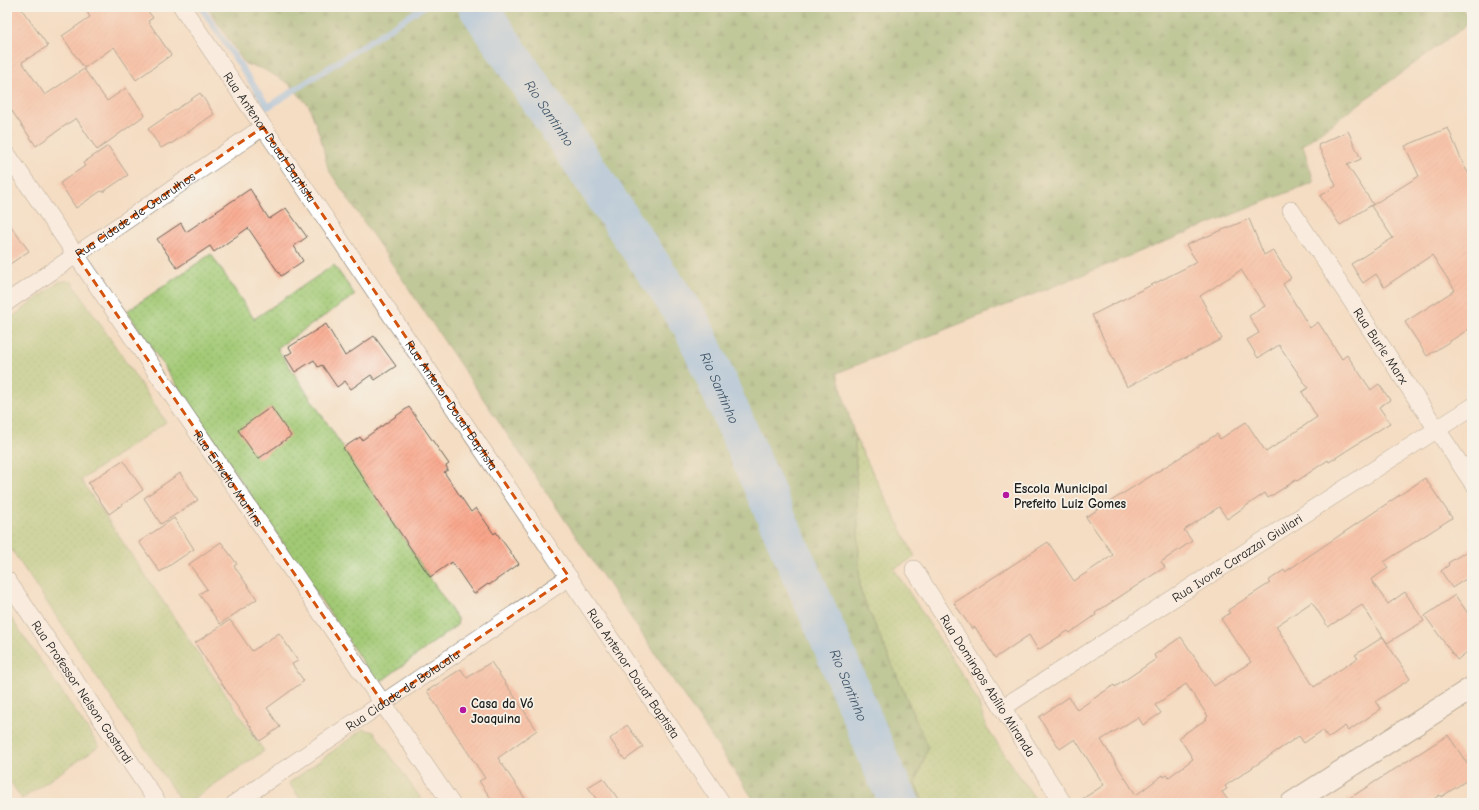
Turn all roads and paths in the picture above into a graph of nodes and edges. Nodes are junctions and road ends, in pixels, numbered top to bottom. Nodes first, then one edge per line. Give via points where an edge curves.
1 (182, 7) edge
2 (263, 127) junction
3 (7, 154) edge
4 (1291, 210) dead end
5 (76, 255) junction
6 (7, 302) edge
7 (1472, 407) edge
8 (1437, 430) junction
9 (1472, 482) edge
10 (914, 568) dead end
11 (569, 577) junction
12 (7, 580) edge
13 (1472, 688) edge
14 (382, 703) junction
15 (1002, 708) junction
16 (158, 803) edge
17 (235, 803) edge
18 (451, 803) edge
19 (722, 803) edge
20 (1063, 803) edge
21 (1292, 803) edge

1 - 2 street, Rua Antenor Douat Baptista
2 - 5 street, Rua Cidade de Guarulhos
2 - 11 street, Rua Antenor Douat Baptista
3 - 5 street, Rua Erivelto Martins
4 - 8 street, Rua Burle Marx
5 - 6 street, Rua Cidade de Guarulhos
5 - 14 street, Rua Erivelto Martins
7 - 8 street, Rua Ivone Carazzai Giuliari
8 - 9 street, Rua Burle Marx
8 - 15 street, Rua Ivone Carazzai Giuliari
10 - 15 street, Rua Domingos Abílio Miranda
11 - 14 street, Rua Cidade de Botucatu
11 - 19 street, Rua Antenor Douat Baptista
12 - 16 street, Rua Professor Nelson Gastardi
13 - 21 street
14 - 17 street, Rua Cidade de Botucatu
14 - 18 street, Rua Erivelto Martins
15 - 20 street, Rua Domingos Abílio Miranda

